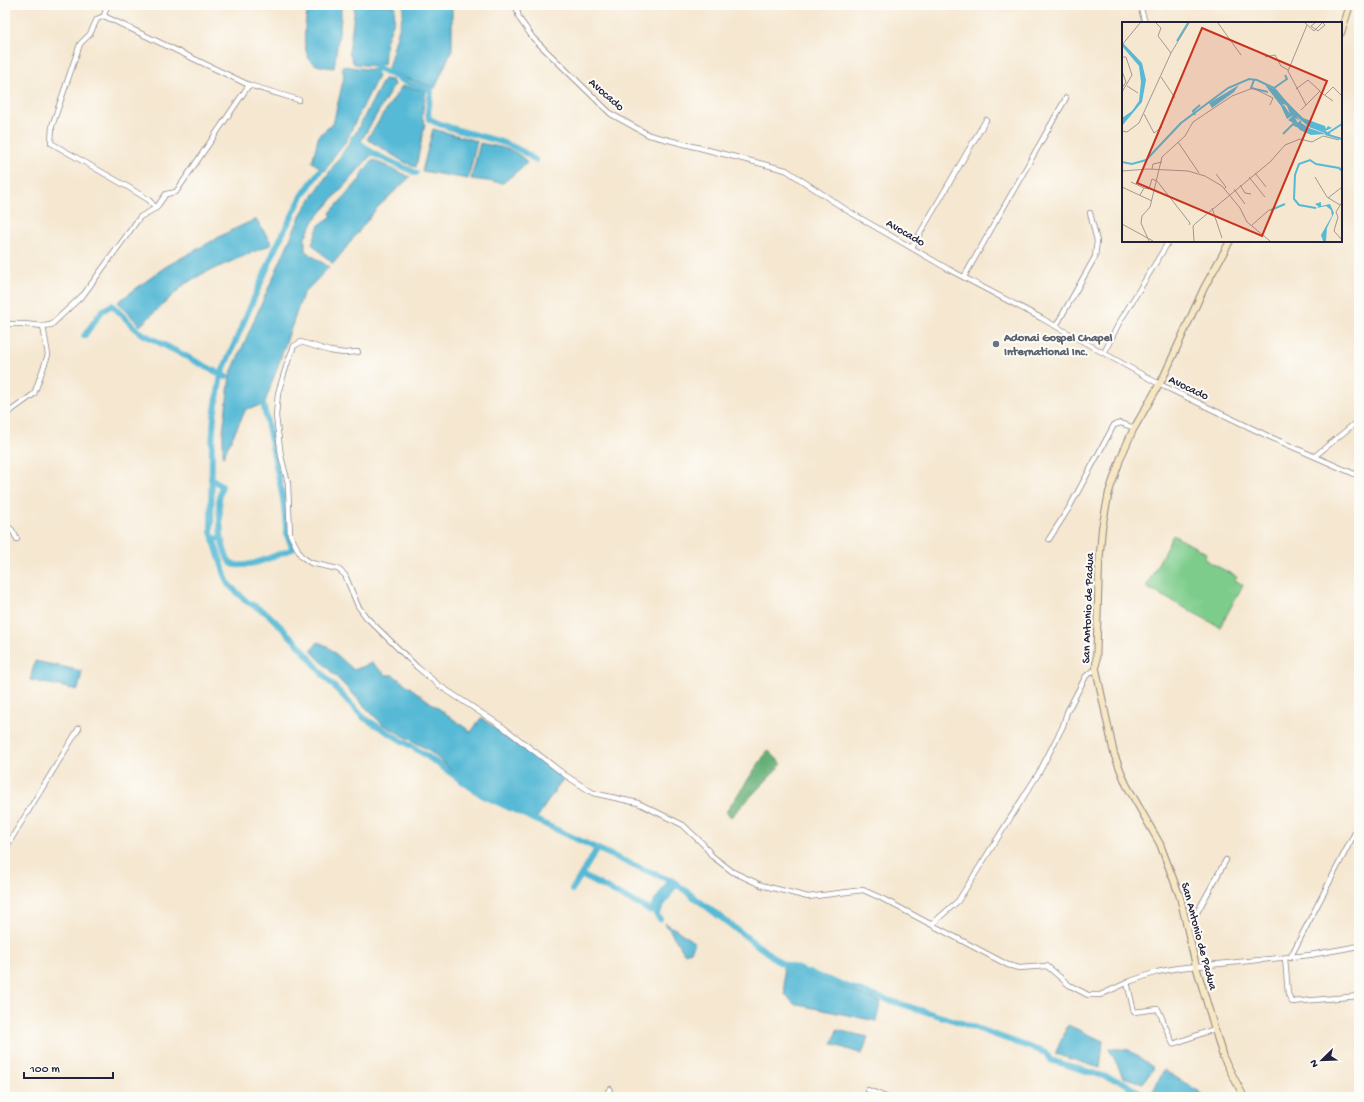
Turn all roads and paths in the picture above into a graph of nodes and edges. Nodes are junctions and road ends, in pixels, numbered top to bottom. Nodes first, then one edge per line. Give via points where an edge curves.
1 (108, 5) edge
2 (516, 5) edge
3 (1140, 5) edge
4 (1350, 5) edge
5 (104, 16) junction
6 (1145, 22) edge
7 (1342, 30) edge
8 (249, 85) junction
9 (1066, 98) dead end
10 (299, 100) dead end
11 (986, 120) dead end
12 (156, 208) junction
13 (1090, 213) dead end
14 (1168, 242) edge
15 (1229, 242) edge
16 (912, 247) junction
17 (964, 277) junction
18 (5, 324) edge
19 (43, 326) junction
20 (1056, 326) junction
21 (358, 352) dead end
22 (1104, 353) junction
23 (1159, 384) junction
24 (5, 415) edge
25 (1359, 420) edge
26 (1134, 428) junction
27 (1315, 456) junction
28 (1359, 476) edge
29 (5, 524) edge
30 (17, 539) dead end
31 (1049, 539) dead end
32 (1096, 669) junction
33 (79, 728) dead end
34 (1359, 825) edge
35 (5, 849) edge
36 (1226, 860) dead end
37 (932, 924) junction
38 (1188, 929) junction
39 (1359, 946) edge
40 (1288, 958) junction
41 (1196, 966) junction
42 (1127, 982) junction
43 (1359, 996) edge
44 (1214, 1029) junction
45 (610, 1089) dead end
46 (868, 1090) dead end
47 (604, 1097) edge
48 (886, 1097) edge
49 (1244, 1097) edge

1 - 5 street
2 - 16 street, Avocado via 519,18 533,38 611,114 649,135 786,170 848,211
3 - 6 street
4 - 7 street
5 - 8 street
5 - 12 street via 97,19 90,34 80,44 52,126 52,143 149,200
8 - 10 street
8 - 12 street via 176,192 166,194
9 - 17 street
11 - 16 street
12 - 19 street via 140,217 84,294 51,325
13 - 20 street via 1097,240 1095,257
14 - 22 street via 1119,323
15 - 23 street, San Antonio de Padua via 1204,288
16 - 17 street, Avocado
17 - 20 street, Avocado
18 - 19 street
19 - 24 street via 48,355 34,394
20 - 22 street, Avocado
21 - 37 street via 330,351 298,343 292,350 278,393 276,428 288,483 290,534 301,556 311,563 338,569 345,575 358,606 366,617 440,686 508,731 593,793 638,803 683,825 712,856 733,872 761,885 808,897 863,890
22 - 23 street, Avocado
23 - 26 street, San Antonio de Padua
23 - 27 street, Avocado
25 - 27 street
26 - 31 street via 1121,423 1114,425 1069,508
26 - 32 street, San Antonio de Padua via 1109,492 1102,528
27 - 28 street, Avocado
29 - 30 street
32 - 37 street via 1086,676 1066,712 1040,771 958,901
32 - 38 street, San Antonio de Padua via 1114,754 1126,784 1160,844 1180,897
33 - 35 street
34 - 40 street
36 - 38 street
37 - 42 street via 1008,965 1019,968 1047,966 1069,985 1088,995 1100,995
38 - 41 street, San Antonio de Padua
39 - 40 street
40 - 41 street
40 - 43 street via 1288,994 1292,1002
41 - 42 street via 1157,972
41 - 44 street, San Antonio de Padua
42 - 44 street via 1134,1012 1158,1009 1173,1044
44 - 49 street, San Antonio de Padua via 1226,1065
45 - 47 street
46 - 48 street

